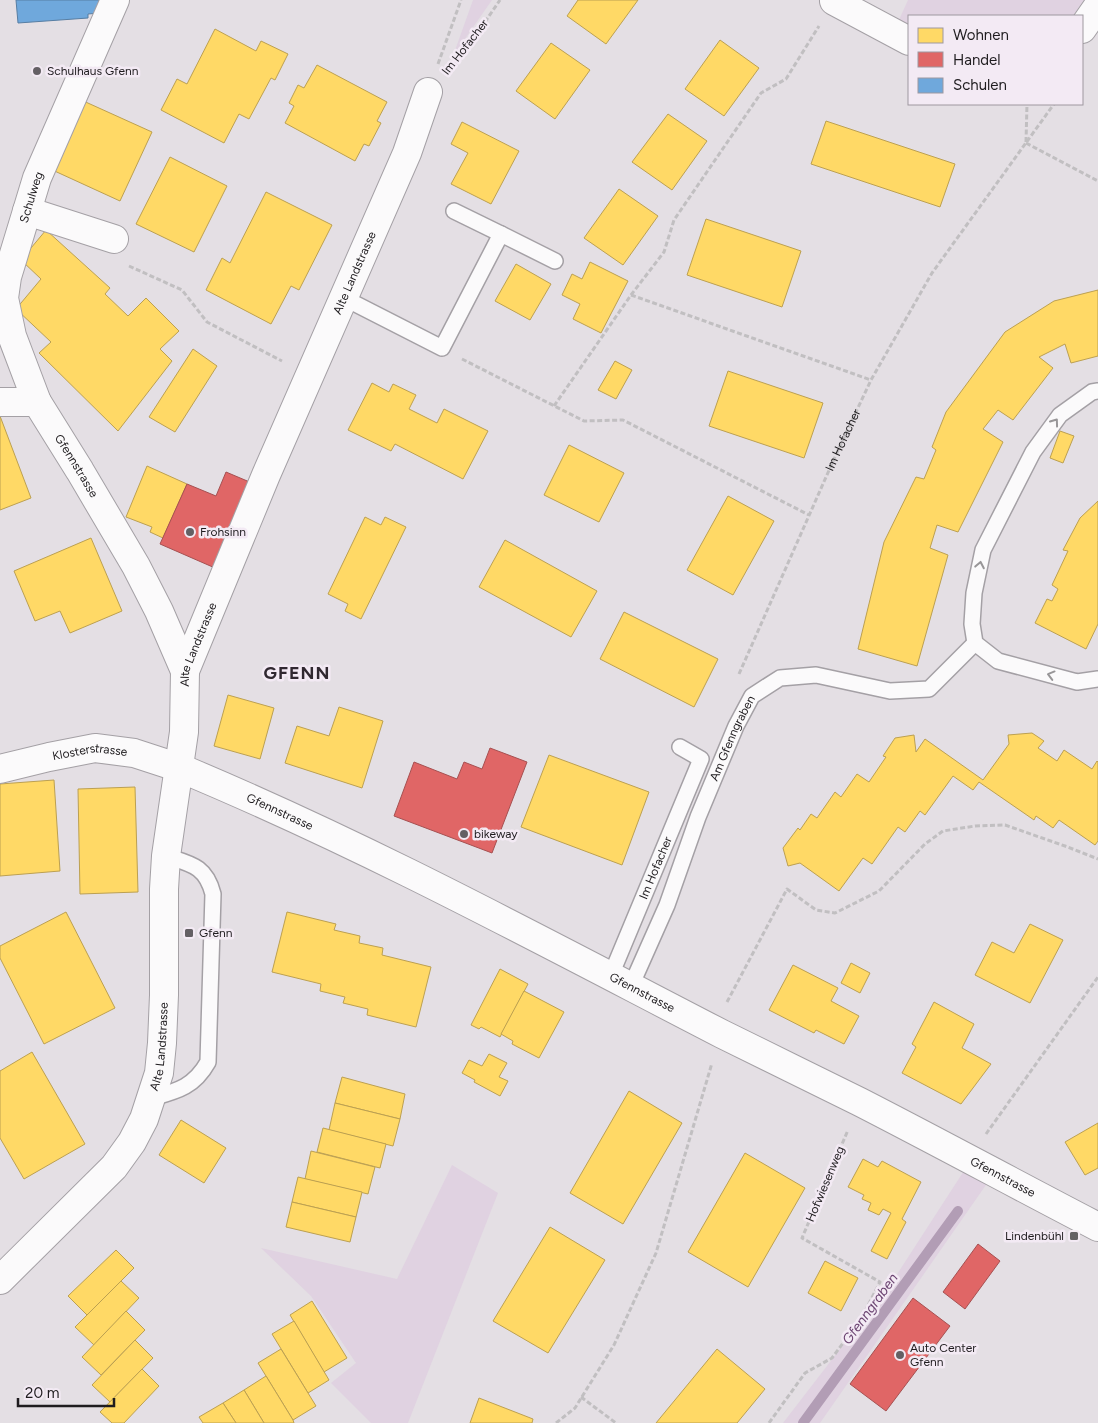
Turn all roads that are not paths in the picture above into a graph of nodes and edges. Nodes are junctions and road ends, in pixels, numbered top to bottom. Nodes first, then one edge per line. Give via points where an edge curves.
1 (115, 0) edge
2 (834, 1) edge
3 (1098, 6) edge
4 (1083, 28) edge
5 (908, 40) edge
6 (428, 92) road end
7 (27, 211) junction
8 (454, 211) dead end
9 (500, 234) junction
10 (114, 239) road end
11 (554, 261) dead end
12 (344, 298) junction
13 (1098, 391) edge
14 (0, 402) edge
15 (37, 402) junction
16 (975, 643) junction
17 (185, 671) junction
18 (1098, 679) edge
19 (680, 748) dead end
20 (180, 768) junction
21 (0, 769) edge
22 (166, 856) junction
23 (621, 981) junction
24 (152, 1098) junction
25 (1098, 1227) edge
26 (0, 1280) edge

1 - 7 street, Schulweg via 37,178
2 - 5 street
3 - 4 street
6 - 12 street, Alte Landstrasse via 407,153
7 - 10 street
7 - 15 street, Schulweg via 4,298 12,336
8 - 9 lane
9 - 11 lane
9 - 12 lane via 442,348
12 - 17 street, Alte Landstrasse
16 -> 13 lane via 972,624 974,594 983,550 1033,452 1060,415
14 - 15 street
15 - 17 street, Gfennstrasse via 136,566
18 -> 16 lane via 1077,682 998,661
16 - 23 lane, Am Gfenngraben via 929,689 890,691 816,675 780,678 752,696 698,817 667,905
17 - 20 street, Alte Landstrasse
19 - 23 lane, Im Hofacher via 701,759
20 - 21 street, Klosterstrasse via 134,753 95,748
20 - 22 street, Alte Landstrasse
20 - 23 street, Gfennstrasse via 380,858
22 - 24 street, Alte Landstrasse via 162,1043
22 - 24 lane via 198,868 211,884 208,1062 202,1073 180,1090
23 - 25 street, Gfennstrasse
24 - 26 street, Alte Landstrasse via 132,1142 114,1168

